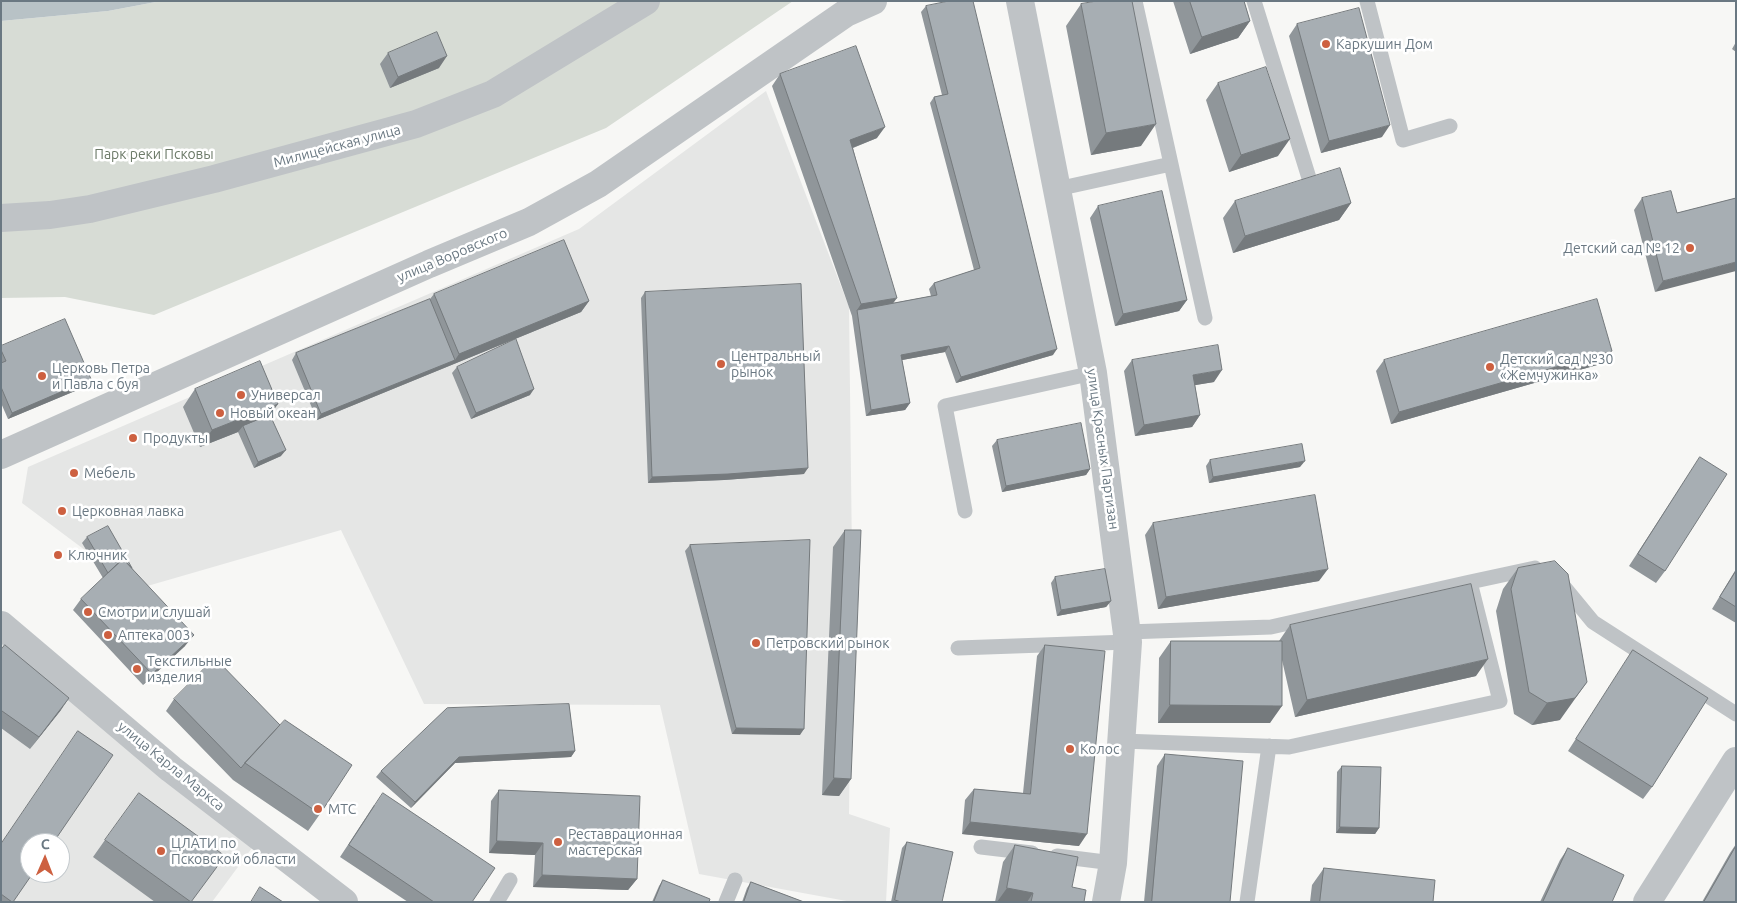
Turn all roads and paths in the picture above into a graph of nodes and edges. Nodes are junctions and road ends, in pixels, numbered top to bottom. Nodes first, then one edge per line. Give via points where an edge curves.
1 (646, 1) edge
2 (873, 1) edge
3 (1020, 1) edge
4 (1135, 1) edge
5 (1254, 1) edge
6 (1367, 1) edge
7 (1450, 126) dead end
8 (1171, 164) junction
9 (1309, 178) edge
10 (1057, 189) junction
11 (1, 218) edge
12 (1205, 318) dead end
13 (1093, 373) junction
14 (1, 455) edge
15 (965, 511) dead end
16 (1470, 582) junction
17 (1, 625) edge
18 (1128, 637) junction
19 (958, 648) dead end
20 (1736, 714) edge
21 (1122, 741) junction
22 (1269, 746) junction
23 (1736, 761) edge
24 (981, 847) dead end
25 (1113, 863) junction
26 (510, 880) dead end
27 (735, 880) dead end
28 (344, 902) edge
29 (497, 902) edge
30 (726, 902) edge
31 (1106, 902) edge
32 (1247, 902) edge
33 (1647, 902) edge

1 - 11 street, Милицейская улица via 493,94 416,124 90,209
2 - 14 street, улица Воровского via 846,13 598,184 529,222
3 - 10 street, улица Красных Партизан
4 - 8 lane
5 - 9 lane
6 - 7 lane via 1403,140
8 - 10 lane
8 - 12 lane
10 - 13 street, улица Красных Партизан
13 - 15 lane via 946,406
13 - 18 street, улица Красных Партизан
16 - 18 lane via 1271,627
16 - 20 lane via 1546,566 1593,622
16 - 22 lane via 1500,701 1289,746
17 - 28 street, улица Карла Маркса via 171,769
18 - 19 lane
18 - 21 street, улица Красных Партизан
21 - 22 lane
21 - 25 street, улица Красных Партизан
22 - 32 lane
23 - 33 street
24 - 25 lane
25 - 31 street, улица Красных Партизан
26 - 29 lane
27 - 30 lane

